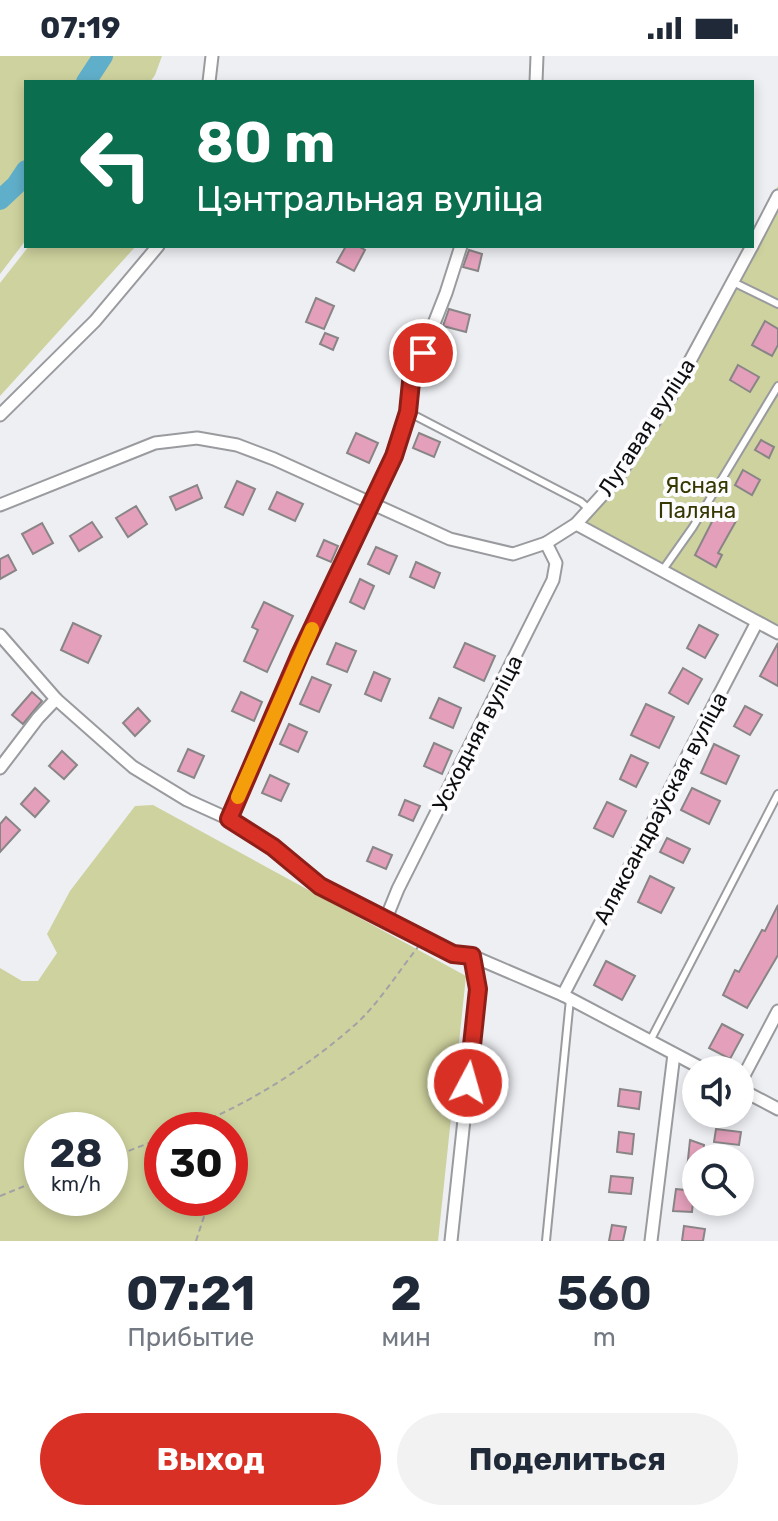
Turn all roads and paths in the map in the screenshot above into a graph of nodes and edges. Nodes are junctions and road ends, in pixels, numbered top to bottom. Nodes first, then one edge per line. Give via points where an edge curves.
1 (212, 56) edge
2 (537, 56) edge
3 (209, 80) edge
4 (536, 80) edge
5 (778, 196) edge
6 (754, 242) edge
7 (156, 248) edge
8 (460, 248) edge
9 (751, 248) edge
10 (733, 282) junction
11 (778, 304) edge
12 (778, 386) edge
13 (408, 412) junction
14 (0, 415) edge
15 (371, 504) junction
16 (0, 505) edge
17 (590, 510) junction
18 (576, 524) junction
19 (546, 543) junction
20 (662, 571) junction
21 (757, 622) junction
22 (778, 633) edge
23 (0, 635) edge
24 (56, 699) junction
25 (0, 768) edge
26 (778, 794) edge
27 (229, 819) junction
28 (385, 921) junction
29 (424, 940) junction
30 (472, 956) junction
31 (567, 997) junction
32 (778, 1011) edge
33 (650, 1041) junction
34 (674, 1054) junction
35 (682, 1058) edge
36 (754, 1058) edge
37 (754, 1094) edge
38 (778, 1109) edge
39 (224, 1112) edge
40 (24, 1186) edge
41 (0, 1196) edge
42 (204, 1216) edge
43 (196, 1241) edge
44 (451, 1241) edge
45 (546, 1241) edge
46 (651, 1241) edge

1 - 3 street
2 - 4 street
5 - 6 street, Лугавая вуліца
7 - 14 street via 95,321
8 - 13 street via 411,382
9 - 10 street, Лугавая вуліца
10 - 11 lane
10 - 17 street, Лугавая вуліца via 670,398
12 - 20 lane
13 - 15 street
13 - 17 lane
15 - 16 street, Лугавая вуліца via 249,449 197,438 155,443
15 - 19 street, Лугавая вуліца via 450,539 513,554
15 - 27 street
17 - 18 street, Лугавая вуліца
18 - 19 street, Лугавая вуліца
18 - 20 street
19 - 28 street, Усходняя вуліца via 556,563 553,580
20 - 21 street
21 - 22 street
21 - 31 street, Аляксандраўская вуліца
23 - 24 street
24 - 25 street
24 - 27 street via 133,767
26 - 33 lane
27 - 28 street via 320,886
28 - 29 street
29 - 30 street via 453,954
29 - 39 path via 358,1022 284,1079
30 - 31 street
30 - 44 street via 478,989
31 - 33 street
31 - 45 lane
32 - 36 street
33 - 34 street
34 - 35 street
34 - 46 street
37 - 38 street
40 - 41 path
42 - 43 path

